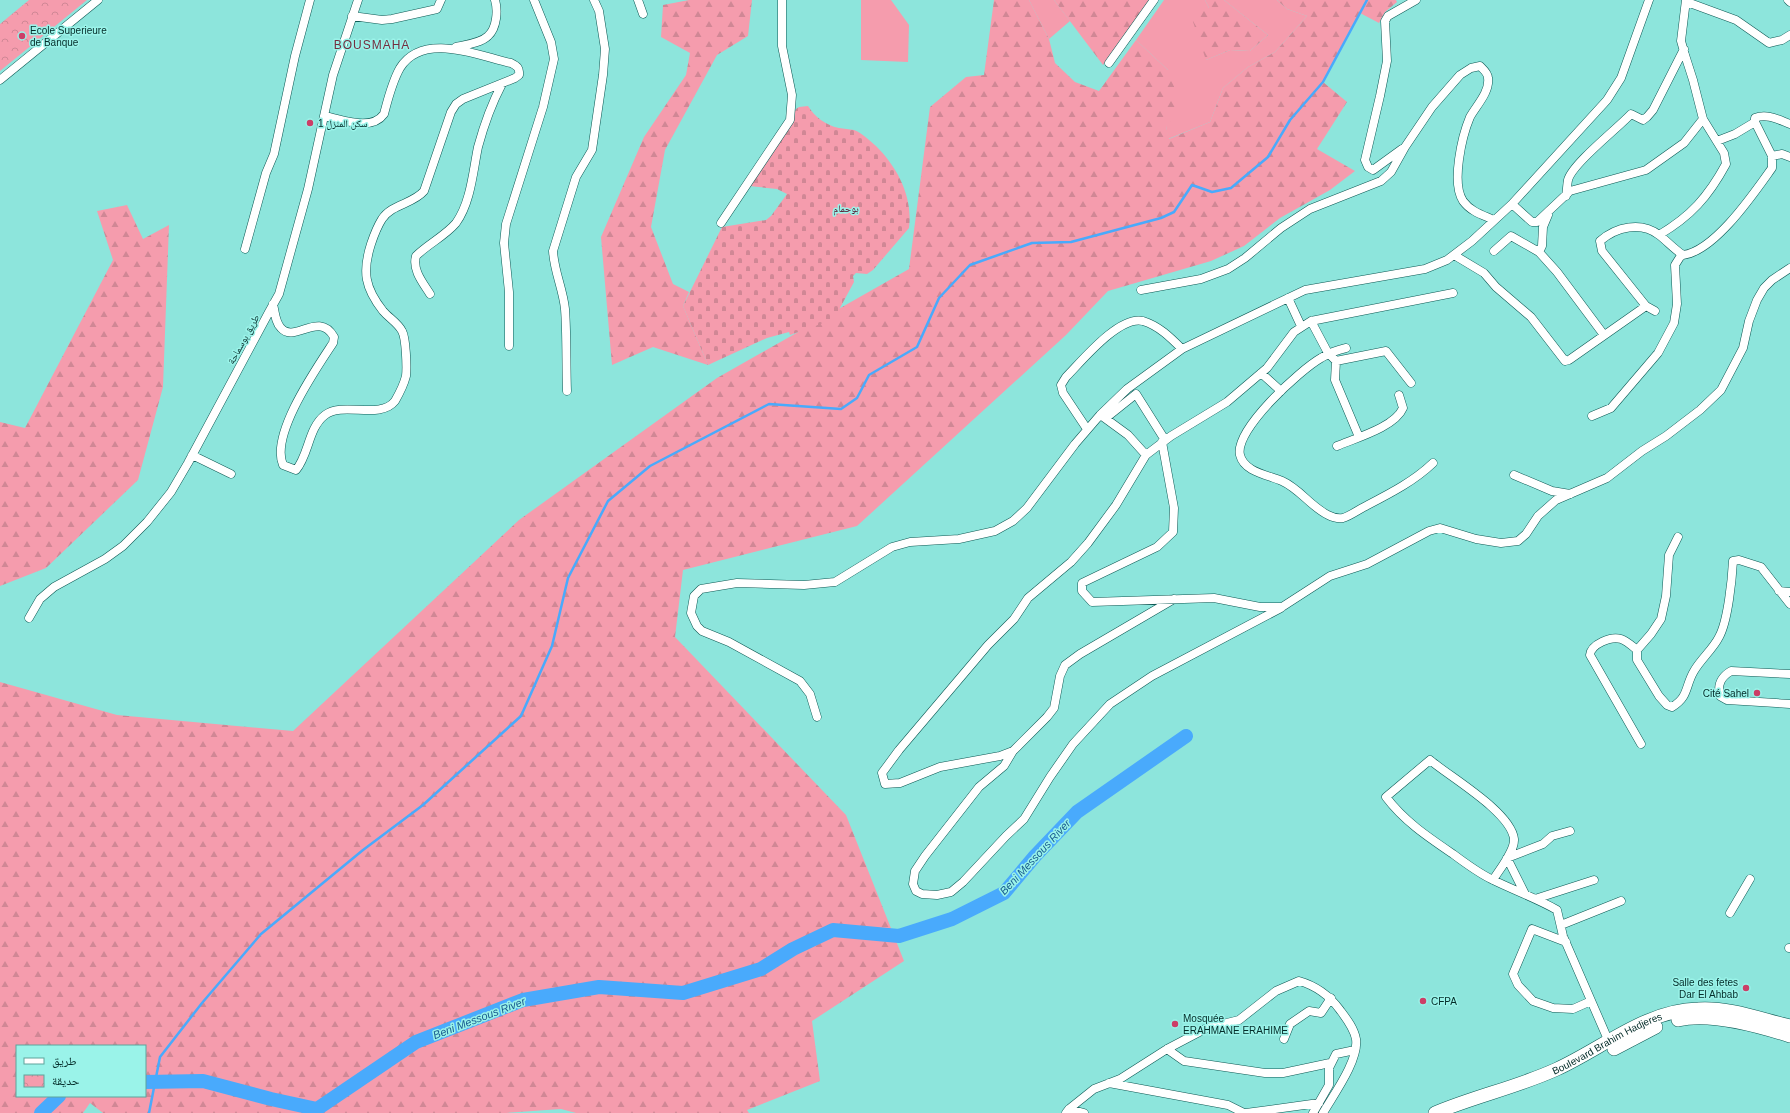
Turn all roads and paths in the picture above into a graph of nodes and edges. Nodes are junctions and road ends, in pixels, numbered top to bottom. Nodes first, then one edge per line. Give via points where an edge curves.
1 (98, 0) edge
2 (310, 0) edge
3 (358, 0) edge
4 (441, 0) edge
5 (496, 0) edge
6 (534, 0) edge
7 (594, 0) edge
8 (638, 0) edge
9 (782, 0) edge
10 (1154, 0) edge
11 (1416, 0) edge
12 (1649, 0) edge
13 (1686, 1) edge
14 (643, 14) dead end
15 (352, 16) junction
16 (1790, 36) edge
17 (453, 48) junction
18 (1684, 49) junction
19 (1109, 63) dead end
20 (0, 80) edge
21 (502, 84) junction
22 (324, 116) junction
23 (1704, 119) junction
24 (1755, 122) junction
25 (1790, 124) edge
26 (1717, 141) junction
27 (1405, 147) junction
28 (1772, 156) junction
29 (1790, 157) edge
30 (1566, 196) junction
31 (1512, 204) junction
32 (1549, 212) junction
33 (1494, 220) junction
34 (721, 223) dead end
35 (1659, 235) junction
36 (245, 249) dead end
37 (1494, 251) dead end
38 (1539, 252) junction
39 (1454, 254) junction
40 (1683, 255) junction
41 (1788, 271) edge
42 (1140, 290) dead end
43 (1453, 292) dead end
44 (430, 294) dead end
45 (1288, 298) junction
46 (273, 304) junction
47 (1646, 306) junction
48 (1656, 311) dead end
49 (1311, 321) junction
50 (1301, 326) junction
51 (1604, 335) junction
52 (509, 346) dead end
53 (1346, 348) dead end
54 (1182, 349) junction
55 (1328, 353) junction
56 (1336, 361) junction
57 (1261, 373) junction
58 (1411, 384) dead end
59 (1132, 386) junction
60 (568, 390) dead end
61 (1281, 391) junction
62 (1136, 394) junction
63 (1399, 395) dead end
64 (1103, 416) junction
65 (1592, 416) dead end
66 (1088, 429) junction
67 (1359, 437) junction
68 (1163, 441) junction
69 (1337, 446) dead end
70 (192, 455) junction
71 (1146, 455) junction
72 (1433, 463) dead end
73 (231, 474) dead end
74 (1514, 475) dead end
75 (1572, 494) junction
76 (1678, 537) dead end
77 (1778, 591) junction
78 (1790, 592) edge
79 (1174, 599) junction
80 (1790, 604) edge
81 (1282, 607) junction
82 (30, 618) dead end
83 (1637, 650) junction
84 (1790, 674) edge
85 (1790, 704) edge
86 (817, 716) dead end
87 (1641, 744) dead end
88 (1013, 750) junction
89 (1570, 831) dead end
90 (1508, 858) junction
91 (1750, 879) dead end
92 (1493, 880) junction
93 (1594, 880) dead end
94 (1525, 894) junction
95 (1535, 899) junction
96 (1621, 901) dead end
97 (1730, 913) dead end
98 (1561, 925) junction
99 (1566, 942) junction
100 (1331, 998) junction
101 (1591, 1001) junction
102 (1786, 1030) edge
103 (1284, 1038) dead end
104 (1609, 1042) junction
105 (1167, 1049) junction
106 (1355, 1050) junction
107 (1330, 1063) junction
108 (1107, 1083) junction
109 (1319, 1103) junction
110 (1067, 1111) edge
111 (1084, 1113) edge
112 (1245, 1113) edge
113 (1313, 1113) edge
114 (1323, 1113) edge
115 (1435, 1113) edge
116 (1457, 1113) edge

1 - 20 street
2 - 36 street via 274,154
3 - 15 street, طريق بوسماحة
4 - 15 street via 437,9 392,19
5 - 17 street via 496,15 488,36
6 - 52 street via 551,42 554,59 543,107 506,224 504,243 509,292
7 - 60 street via 599,11 605,49 592,150 576,177 554,251 554,262 565,309
8 - 14 street
9 - 34 street via 782,46 792,95 790,120
10 - 19 street
11 - 27 street via 1393,12 1385,22 1387,61 1365,160 1368,167 1373,170
12 - 31 street via 1621,78 1607,100
13 - 16 street via 1736,20 1769,43
13 - 18 street via 1681,41
15 - 22 street, طريق بوسماحة via 333,75
17 - 21 street via 517,66 520,75
17 - 22 street via 418,52 408,59 400,68 380,120 363,124
18 - 23 street
18 - 30 street via 1648,117 1642,120 1632,114 1590,153 1568,179
21 - 44 street via 487,119 461,214 452,226 416,256 414,262 417,273
21 - 46 street via 456,104 424,191 419,197 391,210 383,217 366,258 365,273 373,297 403,331 406,376 401,389 394,402 381,409 335,411 326,415 310,438 296,470 283,465 280,458 283,434 334,337 325,326 288,333 282,330
22 - 46 street, طريق بوسماحة via 308,189 279,294
23 - 26 street
23 - 30 street via 1684,143 1646,170 1570,191
24 - 25 street via 1755,118 1760,116
24 - 26 street
24 - 28 street
26 - 35 street via 1726,160 1722,171 1699,205
27 - 33 street via 1432,107 1460,75 1480,66 1488,78 1487,88 1470,118 1461,149 1457,183 1463,200 1473,211
27 - 42 street via 1391,172 1381,181 1310,209 1280,228 1228,269 1201,279
28 - 29 street via 1782,154
28 - 40 street via 1772,168 1724,229 1698,250
30 - 32 street
31 - 32 street via 1532,222 1538,222
31 - 33 street
32 - 38 street via 1543,227 1542,246
33 - 39 street
35 - 40 street
35 - 47 street via 1648,229 1624,227 1600,241 1602,250
37 - 38 street via 1511,236
38 - 51 street
39 - 45 street via 1426,269 1305,290
39 - 51 street via 1484,273 1496,287 1531,317 1565,361
40 - 65 street via 1675,265 1677,304 1674,323 1658,353 1611,408
41 - 75 street via 1772,280 1757,300 1743,348 1721,390 1700,410 1608,478
43 - 49 street
45 - 50 street
45 - 54 street
46 - 70 street, طريق بوسماحة
47 - 48 street
47 - 51 street
49 - 50 street
49 - 55 street
50 - 57 street
53 - 55 street
54 - 59 street
54 - 66 street via 1163,330 1142,321 1129,322 1108,335 1061,385 1080,421
55 - 56 street
55 - 61 street
56 - 58 street via 1386,352
56 - 67 street via 1335,380
57 - 61 street
57 - 68 street via 1227,402
59 - 62 street
59 - 64 street
61 - 72 street via 1250,426 1239,450 1241,457 1252,470 1289,484 1328,515 1343,518 1404,486
62 - 64 street
62 - 68 street
63 - 67 street via 1403,408 1401,413 1390,422
64 - 66 street
64 - 71 street via 1128,435
66 - 86 street via 1027,508 1013,521 995,531 959,539 910,542 892,547 835,582 804,585 737,583 701,589 694,596 691,613 702,631 730,642 800,681 810,694
67 - 69 street
68 - 71 street
68 - 79 street via 1174,508 1173,532 1156,547 1082,582 1082,591 1092,602
70 - 73 street
70 - 82 street, طريق بوسماحة via 171,492 148,522 105,559 54,587 40,599
71 - 88 street via 1116,505 1088,543 1071,562 1028,598 1014,619 988,645 882,773 885,784 900,783 940,767 1000,756
74 - 75 street via 1552,491
75 - 81 street via 1556,500 1538,516 1518,541 1501,543 1476,539 1440,528 1429,531 1368,564 1330,576
76 - 83 street via 1669,555 1666,596 1661,618
77 - 78 street
77 - 80 street
77 - 83 street via 1761,566 1739,560 1733,561 1723,629 1693,673 1685,697 1672,707 1666,705 1659,696 1637,660
79 - 81 street via 1214,598 1260,607
79 - 88 street via 1065,665 1060,676 1054,708
81 - 88 street via 1152,676 1110,704 1073,744 1024,819 962,882 951,892 937,895 916,891 913,884 915,871 925,856 979,787 1004,766
83 - 87 street via 1620,639 1610,640 1595,645 1590,650 1590,655
84 - 85 street via 1732,671 1723,676 1718,687 1720,696 1727,700
89 - 90 street via 1552,836 1543,844
90 - 92 street
90 - 92 street via 1514,840 1510,828 1498,812 1430,760 1386,797 1397,812 1426,836 1480,874
90 - 94 street
91 - 97 street
92 - 94 street
93 - 95 street
94 - 95 street
95 - 98 street via 1557,910
96 - 98 street
98 - 99 street
99 - 101 street
99 - 101 street via 1532,929 1513,974 1518,985 1533,1001 1553,1008 1573,1009
100 - 103 street via 1321,1013 1309,1011 1290,1024
100 - 105 street via 1317,987 1298,980 1276,991 1239,1020 1207,1028
100 - 106 street via 1350,1023 1356,1039
101 - 104 street
102 - 104 main road, Boulevard Brahim Hadjeres via 1733,1011 1697,1008 1652,1019
102 - 116 main road via 1715,1018 1682,1020 1652,1029 1563,1075
104 - 115 main road, Boulevard Brahim Hadjeres via 1544,1074
105 - 107 street via 1184,1061 1265,1073 1283,1073
105 - 108 street via 1120,1079
106 - 107 street via 1336,1054
106 - 114 street via 1354,1058
107 - 109 street via 1329,1085
108 - 110 street via 1094,1089
108 - 112 street via 1228,1105
109 - 112 street
109 - 113 street
110 - 111 street

